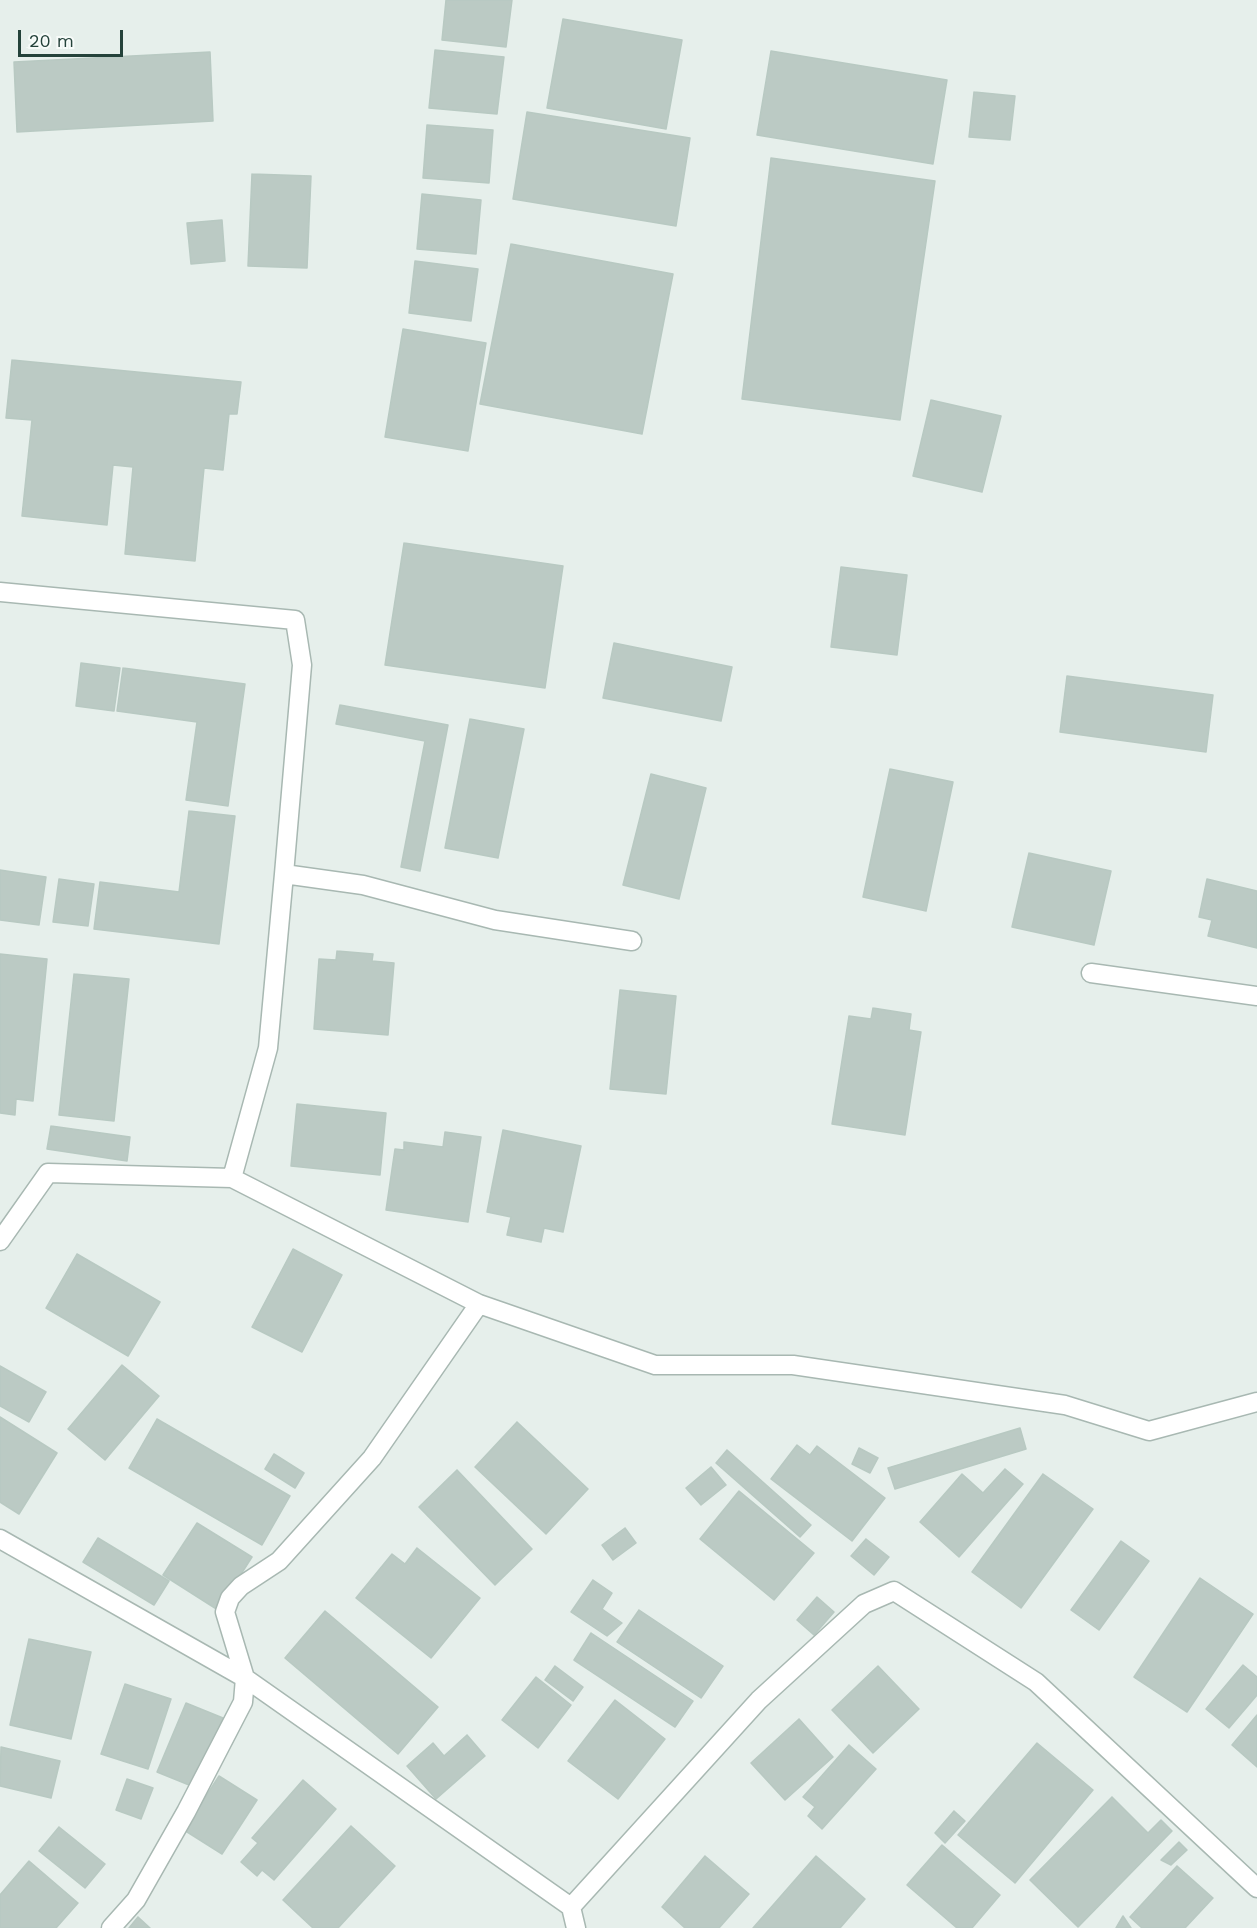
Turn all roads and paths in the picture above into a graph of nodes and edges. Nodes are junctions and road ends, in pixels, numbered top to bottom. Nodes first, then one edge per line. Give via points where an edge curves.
1 (0, 592) edge
2 (284, 874) junction
3 (632, 941) dead end
4 (1091, 973) dead end
5 (1257, 996) edge
6 (232, 1178) junction
7 (0, 1241) edge
8 (479, 1304) junction
9 (1257, 1402) edge
10 (0, 1539) edge
11 (245, 1678) junction
12 (1257, 1888) edge
13 (571, 1907) junction
14 (111, 1928) edge
15 (576, 1928) edge

1 - 2 street via 295,620 302,665
2 - 3 street via 363,885 495,920
2 - 6 street via 268,1048
4 - 5 street
6 - 7 street via 48,1173
6 - 8 street
8 - 9 street via 655,1365 793,1365 1065,1405 1149,1431
8 - 11 street via 372,1458 279,1561 241,1586 231,1598 225,1612
10 - 11 street
11 - 13 street
11 - 14 street via 243,1702 186,1812 136,1900
12 - 13 street via 1036,1682 894,1591 864,1604 759,1700
13 - 15 street

